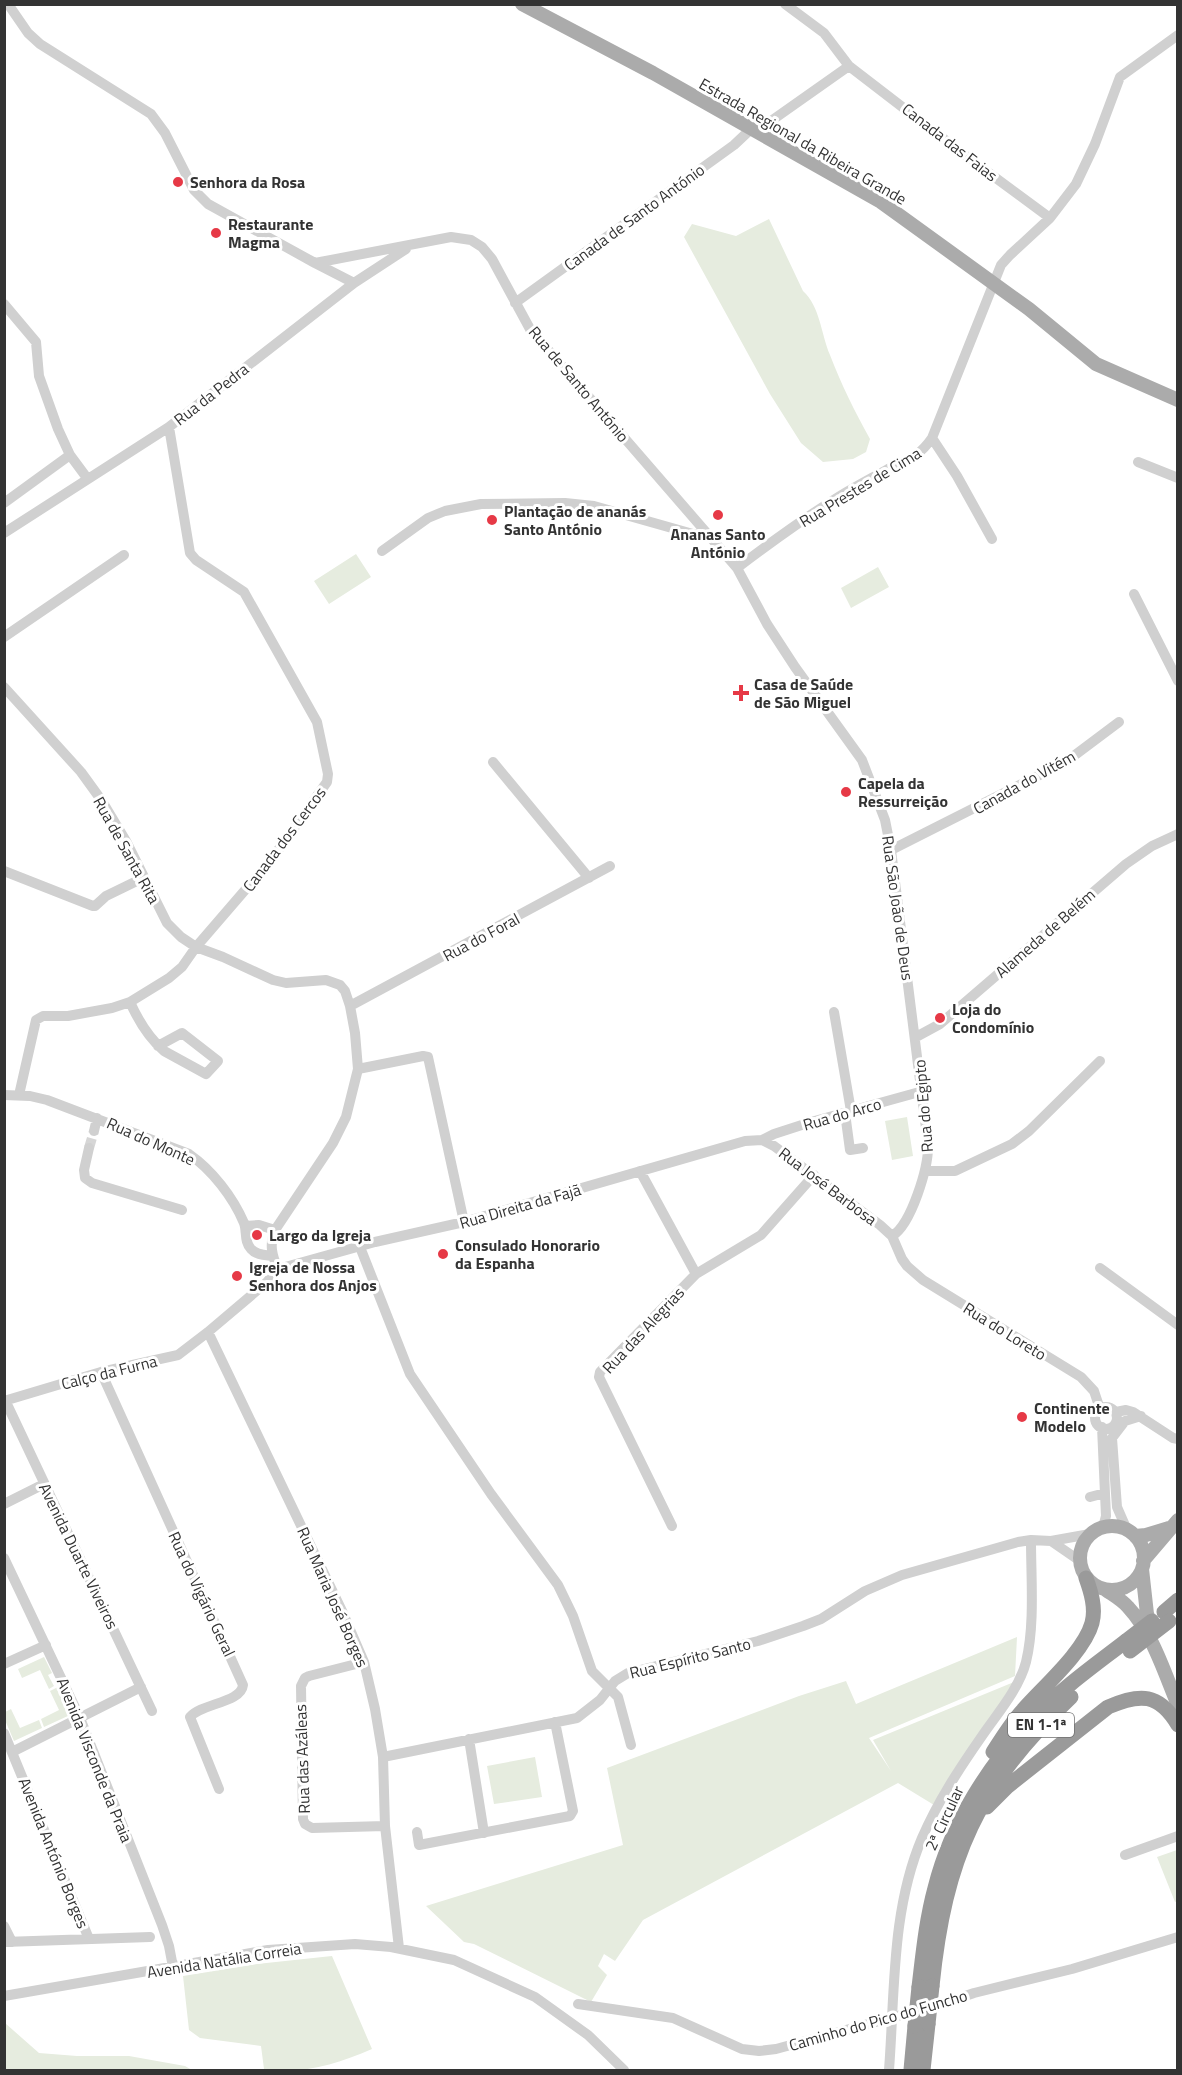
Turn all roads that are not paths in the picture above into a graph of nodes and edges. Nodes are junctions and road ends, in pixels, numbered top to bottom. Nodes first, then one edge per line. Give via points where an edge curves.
1 (8, 4) edge
2 (522, 4) edge
3 (785, 4) edge
4 (1178, 35) edge
5 (849, 66) junction
6 (757, 132) junction
7 (1050, 218) junction
8 (411, 245) junction
9 (315, 262) junction
10 (354, 283) junction
11 (994, 284) junction
12 (515, 303) junction
13 (4, 304) edge
14 (1178, 399) edge
15 (169, 427) junction
16 (932, 438) junction
17 (70, 455) junction
18 (1138, 462) dead end
19 (1178, 477) edge
20 (87, 478) junction
21 (4, 503) edge
22 (4, 533) edge
23 (708, 534) junction
24 (992, 539) dead end
25 (382, 551) dead end
26 (124, 555) dead end
27 (737, 567) junction
28 (1134, 594) dead end
29 (4, 637) edge
30 (1178, 681) edge
31 (4, 687) edge
32 (1119, 722) dead end
33 (493, 762) dead end
34 (1178, 834) edge
35 (891, 850) junction
36 (610, 866) dead end
37 (4, 871) edge
38 (143, 878) junction
39 (589, 878) junction
40 (196, 947) junction
41 (130, 1002) junction
42 (350, 1006) junction
43 (834, 1012) dead end
44 (916, 1037) junction
45 (158, 1046) junction
46 (1100, 1060) dead end
47 (358, 1069) junction
48 (922, 1091) junction
49 (4, 1095) edge
50 (19, 1095) junction
51 (848, 1112) junction
52 (97, 1118) junction
53 (94, 1131) tunnel mouth
54 (762, 1140) junction
55 (89, 1148) tunnel mouth
56 (863, 1148) dead end
57 (640, 1171) junction
58 (926, 1171) junction
59 (814, 1175) junction
60 (182, 1210) dead end
61 (464, 1222) junction
62 (245, 1226) junction
63 (275, 1230) junction
64 (892, 1236) junction
65 (360, 1247) junction
66 (272, 1256) junction
67 (1100, 1268) dead end
68 (278, 1269) junction
69 (696, 1274) junction
70 (1178, 1325) edge
71 (208, 1332) junction
72 (101, 1372) junction
73 (5, 1400) edge
74 (1100, 1409) junction
75 (1116, 1412) junction
76 (1141, 1416) junction
77 (1107, 1431) junction
78 (1178, 1439) edge
79 (44, 1484) junction
80 (1105, 1493) junction
81 (1090, 1497) dead end
82 (4, 1504) edge
83 (1173, 1524) edge
84 (672, 1526) dead end
85 (1103, 1527) junction
86 (1131, 1533) junction
87 (1090, 1534) junction
88 (1031, 1540) junction
89 (1051, 1541) junction
90 (4, 1558) edge
91 (1080, 1561) junction
92 (1143, 1565) junction
93 (1086, 1578) junction
94 (1106, 1590) junction
95 (1178, 1600) edge
96 (1170, 1616) edge
97 (46, 1645) junction
98 (1128, 1646) junction
99 (364, 1662) junction
100 (4, 1664) edge
101 (141, 1687) junction
102 (1178, 1687) edge
103 (609, 1688) junction
104 (1178, 1705) edge
105 (152, 1712) dead end
106 (80, 1718) junction
107 (555, 1722) junction
108 (1178, 1725) edge
109 (4, 1733) edge
110 (470, 1739) junction
111 (631, 1745) dead end
112 (12, 1752) junction
113 (383, 1757) junction
114 (982, 1782) junction
115 (219, 1789) dead end
116 (974, 1820) junction
117 (385, 1826) junction
118 (417, 1832) dead end
119 (484, 1833) junction
120 (1178, 1836) edge
121 (1125, 1855) dead end
122 (4, 1926) edge
123 (150, 1937) dead end
124 (1178, 1937) edge
125 (89, 1939) junction
126 (8, 1942) edge
127 (399, 1948) junction
128 (172, 1967) junction
129 (925, 1987) junction
130 (4, 1996) edge
131 (578, 2004) dead end
132 (893, 2017) junction
133 (921, 2025) junction
134 (624, 2070) edge
135 (890, 2070) edge
136 (910, 2070) edge
137 (923, 2070) edge

1 - 9 street via 40,44 151,114 194,190 208,204
2 - 6 main road, Estrada Regional da Ribeira Grande
3 - 5 street, Canada das Faias via 824,33
4 - 7 street, Rua Prestes de Cima via 1120,77 1076,184
5 - 6 street
5 - 7 street, Canada das Faias
6 - 11 main road, Estrada Regional da Ribeira Grande via 881,202
6 - 12 street, Canada de Santo António
7 - 11 street, Rua Prestes de Cima via 1010,255
8 - 9 street, Rua de Santo António
8 - 10 street, Rua da Pedra
8 - 12 street, Rua de Santo António via 451,237 471,240 492,259
9 - 10 street
10 - 15 street, Rua da Pedra
11 - 14 main road, Estrada Regional da Ribeira Grande via 1096,364
11 - 16 street, Rua Prestes de Cima
12 - 23 street, Rua de Santo António via 530,329
13 - 17 street via 36,342 41,384
15 - 20 street, Rua da Pedra
15 - 40 street, Canada dos Cercos via 190,553 244,592 317,722 328,778 271,860
16 - 24 street
16 - 27 street, Rua Prestes de Cima via 918,454 839,497
17 - 20 street
17 - 21 street
18 - 19 street
20 - 22 street, Rua da Pedra
23 - 25 street via 693,534 594,506 481,504 428,518
23 - 27 street, Rua de Santo António
26 - 29 street
27 - 35 street, Rua São João de Deus via 767,624 862,760 885,820
28 - 30 street
31 - 38 street, Rua de Santa Rita via 81,771 114,821
32 - 35 street, Canada do Vitém via 1067,761
33 - 39 street
34 - 44 street, Alameda de Belém via 1126,864 940,1024
35 - 44 street, Rua São João de Deus
36 - 39 street, Rua do Foral
37 - 38 street via 93,906
38 - 40 street, Rua de Santa Rita via 167,923
39 - 42 street, Rua do Foral
40 - 41 street, Canada dos Cercos via 169,978
40 - 42 street, Rua de Santa Rita via 273,980 334,981 345,991
41 - 45 street
41 - 50 street, Canada dos Cercos via 90,1013 39,1017
42 - 47 street
43 - 51 street
44 - 48 street, Rua do Egipto
45 - 45 street via 206,1074 218,1061 182,1033
46 - 58 street via 1012,1144 955,1171
47 - 61 street via 428,1057
47 - 63 street via 346,1117 333,1143
48 - 51 street, Rua do Arco
48 - 58 street, Rua do Egipto
49 - 50 street, Rua do Monte
50 - 52 street, Rua do Monte
51 - 54 street, Rua do Arco
51 - 56 street via 850,1150
52 - 53 street
52 - 62 street, Rua do Monte via 189,1155 206,1167
54 - 57 street, Rua Direita da Fajã via 745,1141
54 - 59 street, Rua José Barbosa
55 - 60 street via 84,1170 85,1178 92,1183
57 - 61 street, Rua Direita da Fajã
57 - 69 street, Rua das Alegrias
58 - 64 street, Rua do Egipto via 900,1232
59 - 64 street, Rua José Barbosa
59 - 69 street via 761,1235
61 - 65 street, Rua Direita da Fajã
62 - 63 street
62 - 66 street, Rua do Monte via 250,1248
63 - 66 street
64 - 74 street, Rua do Loreto via 902,1259 923,1280 1080,1377 1094,1391
65 - 68 street, Rua Direita da Fajã
65 - 103 street, Rua Espírito Santo via 416,1386 558,1586 592,1671
66 - 68 street
67 - 70 street
68 - 71 street, Calço da Furna
69 - 84 street, Rua das Alegrias via 599,1377
71 - 72 street, Calço da Furna via 173,1357
71 - 99 street, Rua Maria José Borges
72 - 73 street, Calço da Furna
72 - 115 street, Rua do Vigário Geral via 243,1685 239,1695 190,1717
73 - 79 street, Avenida Duarte Viveiros
74 - 75 street via 1107,1407
74 - 77 street via 1095,1418
75 - 76 street via 1126,1410
75 - 77 street via 1116,1422
76 - 77 street
76 - 78 street
77 - 80 street
77 - 86 street via 1117,1507
79 - 82 street
79 - 101 street, Avenida Duarte Viveiros
80 - 81 street
80 - 85 street
83 - 86 main road via 1146,1535
83 - 92 main road
85 - 86 main road
85 - 87 main road
86 - 92 main road via 1140,1544
87 - 89 street, Rua Espírito Santo
87 - 91 main road via 1082,1546
88 - 89 street, Rua Espírito Santo
88 - 103 street, Rua Espírito Santo via 902,1575 865,1590 803,1626 628,1673
88 - 132 street via 1026,1665 952,1780 922,1839 902,1899
89 - 91 street
90 - 97 street, Avenida Visconde da Praia
91 - 93 main road
92 - 94 main road via 1137,1577 1124,1588
92 - 102 main road via 1147,1614
93 - 94 main road
93 - 114 highway via 1094,1613 1089,1632 1005,1732 985,1764
94 - 104 main road via 1128,1606 1147,1634
95 - 96 highway, EN 1-1ª
96 - 98 highway, EN 1-1ª, bridge
97 - 100 street
97 - 106 street, Avenida Visconde da Praia
98 - 114 highway, 2ª Circular / EN 1-1ª via 1066,1688 1036,1715
98 - 116 highway, 2ª Circular / EN 1-1ª via 1016,1754
99 - 113 street, Rua Maria José Borges
99 - 117 street, Rua das Azáleas via 309,1676 300,1686 303,1819 312,1828
101 - 105 street, Avenida Duarte Viveiros
101 - 106 street
103 - 107 street via 577,1718
103 - 111 street via 620,1701
106 - 112 street
106 - 128 street, Avenida Visconde da Praia via 162,1925
107 - 110 street
107 - 119 street via 572,1806 570,1816
108 - 116 highway via 1156,1700 1125,1699 1108,1707 1008,1786
109 - 112 street, Avenida António Borges
110 - 113 street
110 - 119 street
112 - 125 street, Avenida António Borges
113 - 117 street, Rua Maria José Borges
114 - 129 highway, 2ª Circular / EN 1-1ª via 960,1821 935,1886 928,1918
116 - 129 highway, 2ª Circular / EN 1-1ª via 948,1889
117 - 127 street, Rua Maria José Borges
118 - 119 street via 419,1845
120 - 121 street
122 - 126 street
123 - 125 street
124 - 132 street, Caminho do Pico do Funcho
125 - 126 street
127 - 128 street, Avenida Natália Correia via 355,1944 268,1950
127 - 134 street, Avenida Natália Correia via 454,1960 535,1997 588,2035
128 - 130 street, Avenida Natália Correia
129 - 133 highway, 2ª Circular / EN 1-1ª, bridge
131 - 132 street, Caminho do Pico do Funcho via 673,2018 742,2049 759,2051
132 - 135 street
133 - 136 highway, 2ª Circular / EN 1-1ª
133 - 137 highway, 2ª Circular / EN 1-1ª

